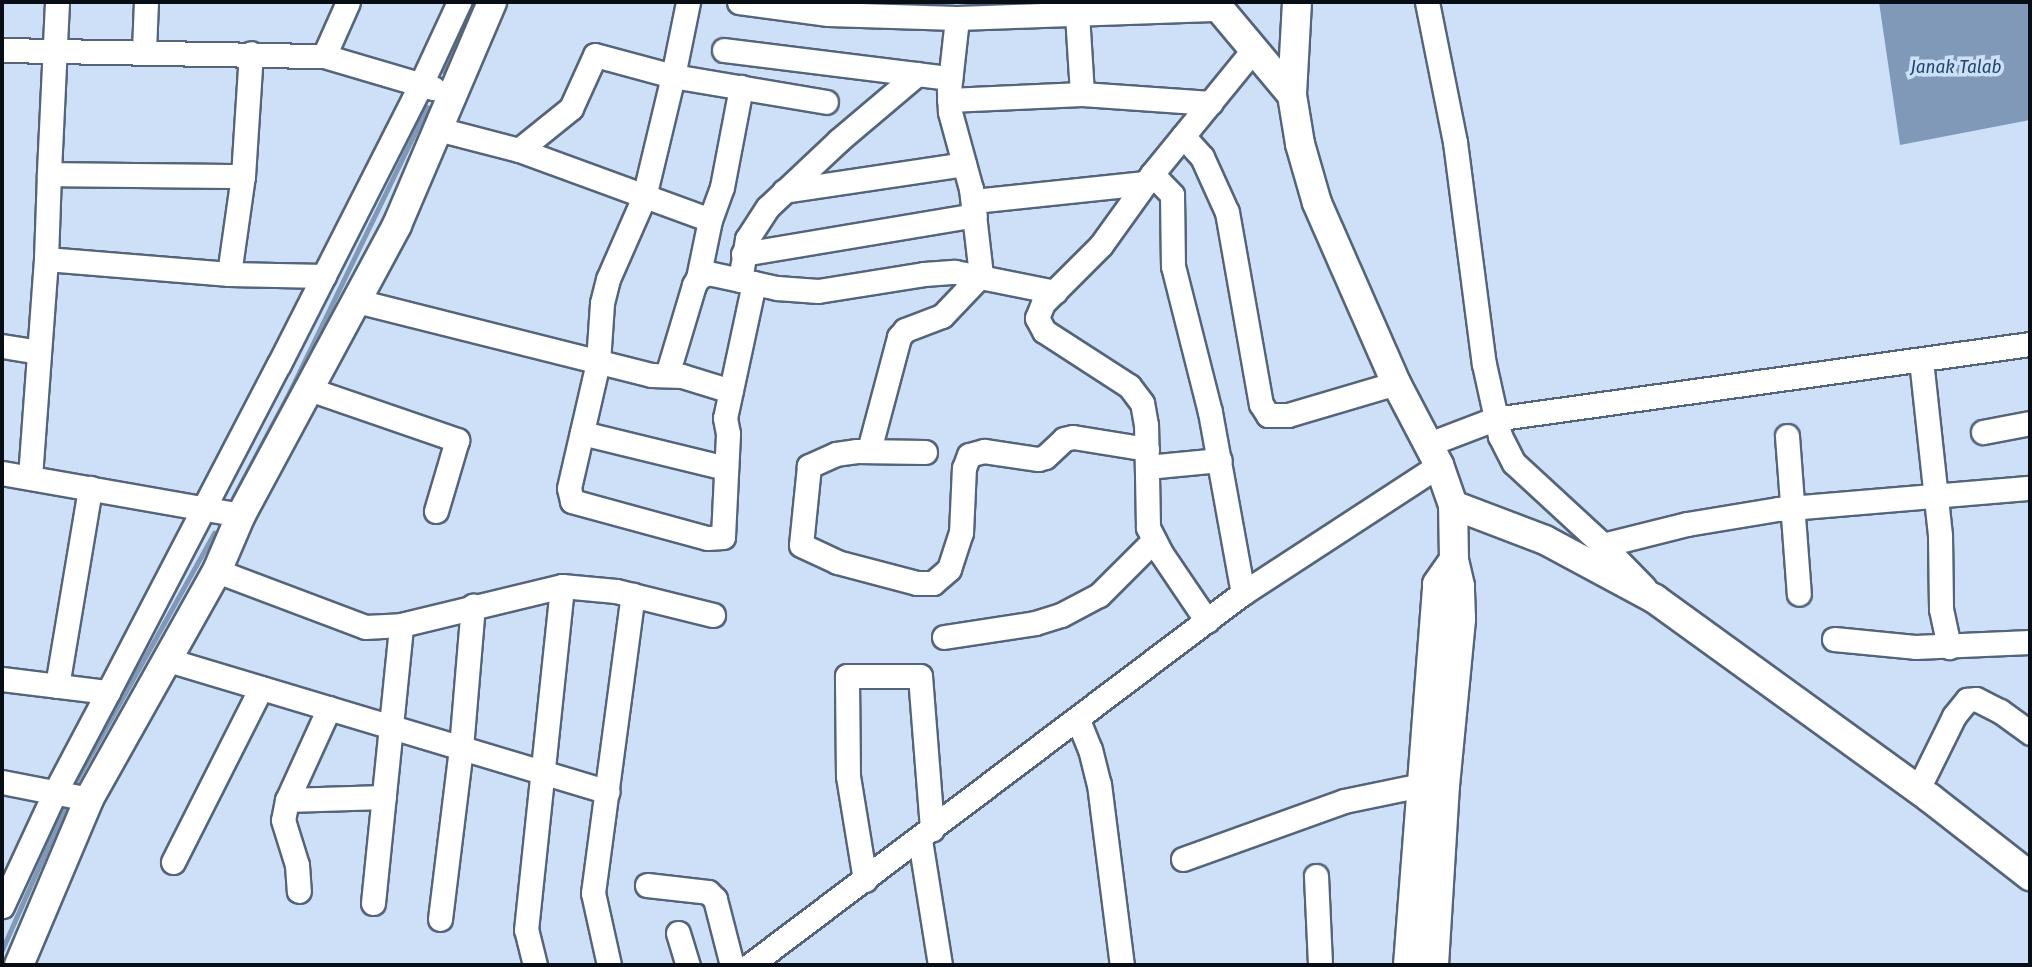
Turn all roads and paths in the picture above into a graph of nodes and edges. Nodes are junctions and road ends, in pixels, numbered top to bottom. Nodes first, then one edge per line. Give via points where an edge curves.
1 (57, 2) edge
2 (146, 2) edge
3 (348, 2) edge
4 (459, 2) edge
5 (492, 2) edge
6 (688, 2) edge
7 (740, 2) edge
8 (1297, 2) edge
9 (1427, 2) edge
10 (1217, 5) edge
11 (829, 8) edge
12 (1077, 14) junction
13 (957, 18) junction
14 (2, 50) edge
15 (724, 50) dead end
16 (1253, 50) junction
17 (55, 51) junction
18 (144, 51) junction
19 (251, 53) junction
20 (324, 56) junction
21 (916, 74) junction
22 (673, 76) junction
23 (421, 84) junction
24 (741, 88) junction
25 (950, 89) junction
26 (453, 94) junction
27 (1082, 94) junction
28 (1292, 95) junction
29 (826, 102) dead end
30 (1211, 103) junction
31 (438, 129) junction
32 (1183, 136) junction
33 (519, 150) junction
34 (964, 164) junction
35 (49, 174) junction
36 (243, 176) junction
37 (1148, 179) junction
38 (784, 191) junction
39 (644, 197) junction
40 (974, 208) junction
41 (710, 220) junction
42 (743, 254) junction
43 (46, 259) junction
44 (229, 274) junction
45 (981, 275) junction
46 (324, 276) junction
47 (698, 278) junction
48 (747, 282) junction
49 (1055, 292) junction
50 (357, 301) junction
51 (2030, 344) edge
52 (2, 346) edge
53 (39, 352) junction
54 (1921, 360) junction
55 (598, 362) junction
56 (667, 376) junction
57 (1396, 383) junction
58 (309, 390) junction
59 (731, 391) junction
60 (1494, 419) junction
61 (2030, 423) edge
62 (1983, 432) dead end
63 (582, 433) junction
64 (1787, 436) dead end
65 (869, 450) junction
66 (925, 452) dead end
67 (1434, 455) junction
68 (1147, 458) junction
69 (1220, 460) junction
70 (726, 468) junction
71 (2, 472) edge
72 (30, 477) junction
73 (90, 488) junction
74 (2030, 488) edge
75 (1936, 496) junction
76 (1453, 505) junction
77 (205, 508) junction
78 (1793, 508) junction
79 (436, 511) dead end
80 (242, 515) junction
81 (1153, 541) junction
82 (1603, 545) junction
83 (216, 571) junction
84 (562, 586) junction
85 (1243, 593) junction
86 (1799, 594) dead end
87 (633, 595) junction
88 (1655, 599) junction
89 (473, 606) junction
90 (713, 615) dead end
91 (1207, 621) junction
92 (401, 625) junction
93 (944, 636) dead end
94 (1833, 639) dead end
95 (2030, 642) edge
96 (1949, 647) junction
97 (165, 659) junction
98 (2, 679) edge
99 (57, 686) junction
100 (261, 688) junction
101 (108, 692) junction
102 (329, 708) junction
103 (1078, 720) junction
104 (391, 727) junction
105 (2030, 733) edge
106 (461, 748) junction
107 (545, 773) junction
108 (2, 782) edge
109 (1433, 786) junction
110 (1918, 789) junction
111 (55, 792) junction
112 (607, 792) junction
113 (384, 797) junction
114 (89, 799) junction
115 (287, 800) junction
116 (926, 835) junction
117 (1183, 859) dead end
118 (173, 862) dead end
119 (1316, 876) dead end
120 (2030, 876) edge
121 (865, 880) junction
122 (648, 885) dead end
123 (299, 891) dead end
124 (373, 903) dead end
125 (2, 906) edge
126 (440, 919) dead end
127 (678, 933) dead end
128 (766, 961) edge
129 (19, 965) edge
130 (535, 965) edge
131 (609, 965) edge
132 (688, 965) edge
133 (732, 965) edge
134 (940, 965) edge
135 (1122, 965) edge
136 (1321, 965) edge
137 (1408, 965) edge
138 (1434, 965) edge

1 - 17 street
2 - 18 street
3 - 20 street
4 - 23 street
5 - 26 main road
6 - 22 street
7 - 11 street
8 - 28 main road
9 - 60 street via 1455,142
10 - 12 street
10 - 16 main road
11 - 13 street
12 - 13 street
12 - 27 street
13 - 25 street
14 - 17 street
15 - 21 street
16 - 28 main road
16 - 30 street
17 - 18 street
17 - 35 street
18 - 19 street
19 - 20 street
19 - 36 street
20 - 23 street
21 - 25 street
21 - 38 street
22 - 24 street
22 - 33 street via 595,55 571,108
22 - 39 street
23 - 26 street
23 - 46 street
24 - 29 street
24 - 41 street via 722,187
25 - 27 street
25 - 34 street
26 - 31 main road
27 - 30 street
28 - 57 main road via 1317,203
30 - 32 street
31 - 33 street
31 - 50 main road via 397,225
32 - 37 street
32 - 57 street via 1202,157 1227,212 1261,404 1268,415 1288,415
33 - 39 street
34 - 38 street
34 - 40 street
35 - 36 street
35 - 43 street
36 - 44 street
37 - 40 street
37 - 49 street via 1101,245
37 - 69 street via 1172,195 1173,266
38 - 42 street via 753,227
39 - 41 street
39 - 55 street via 608,279
40 - 42 street
40 - 45 street
41 - 47 street
42 - 48 street
43 - 44 street
43 - 53 street
44 - 46 street
45 - 48 street via 924,274 818,291
45 - 49 street
45 - 65 street via 942,316 905,330 899,337
46 - 77 street
47 - 48 street via 708,273
47 - 56 street
48 - 59 street
49 - 68 street via 1038,310 1038,324 1137,395 1145,412
50 - 55 street
50 - 58 main road
51 - 54 street
52 - 53 street
53 - 72 street
54 - 60 street
54 - 75 street
55 - 56 street
55 - 63 street
56 - 59 street
57 - 67 main road
58 - 79 street via 457,440
58 - 80 main road
59 - 70 street via 725,418
60 - 67 street
60 - 82 street via 1514,463
61 - 62 street
63 - 70 street
63 - 70 street via 569,488 572,501 708,537 723,537
64 - 78 street
65 - 66 street
65 - 68 street via 836,454 809,466 801,545 837,562 917,583 933,583 949,569 961,533 964,468 969,455 985,451 1038,459 1073,437
67 - 76 main road
67 - 85 street
68 - 69 street
68 - 81 street via 1146,515
69 - 85 street
71 - 72 street
72 - 73 street
73 - 77 street
73 - 99 street
74 - 75 street
75 - 78 street
75 - 96 street via 1941,609
76 - 88 main road via 1545,540
76 - 109 main road via 1461,619
77 - 80 street
77 - 101 street
78 - 82 street via 1687,524
78 - 86 street
80 - 83 main road
81 - 91 street
81 - 93 street via 1099,594 1071,610 1035,623
82 - 88 street
83 - 92 street via 365,627
83 - 97 main road
84 - 87 street
84 - 89 street
84 - 107 street
85 - 91 street
87 - 90 street
87 - 112 street
88 - 110 main road
89 - 92 street
89 - 106 street
91 - 103 street
92 - 104 street
94 - 96 street
95 - 96 street
97 - 100 street
97 - 114 main road
98 - 99 street
99 - 101 street
100 - 102 street
100 - 118 street
101 - 111 street
102 - 104 street
102 - 115 street
103 - 116 street
103 - 135 street via 1099,784
104 - 106 street
104 - 113 street
105 - 110 street via 2000,711 1967,699
106 - 107 street
106 - 126 street
107 - 112 street
107 - 130 street via 526,930
108 - 111 street
109 - 117 street via 1344,801
109 - 137 main road
109 - 138 main road
110 - 120 main road
111 - 114 street
111 - 125 street
112 - 131 street via 593,893
113 - 115 street
113 - 124 street
114 - 129 main road
115 - 123 street via 283,820 297,865
116 - 121 street
116 - 121 street via 920,676 847,676 848,776
116 - 134 street
119 - 136 street
121 - 128 street
122 - 133 street via 708,892 715,899
127 - 132 street

